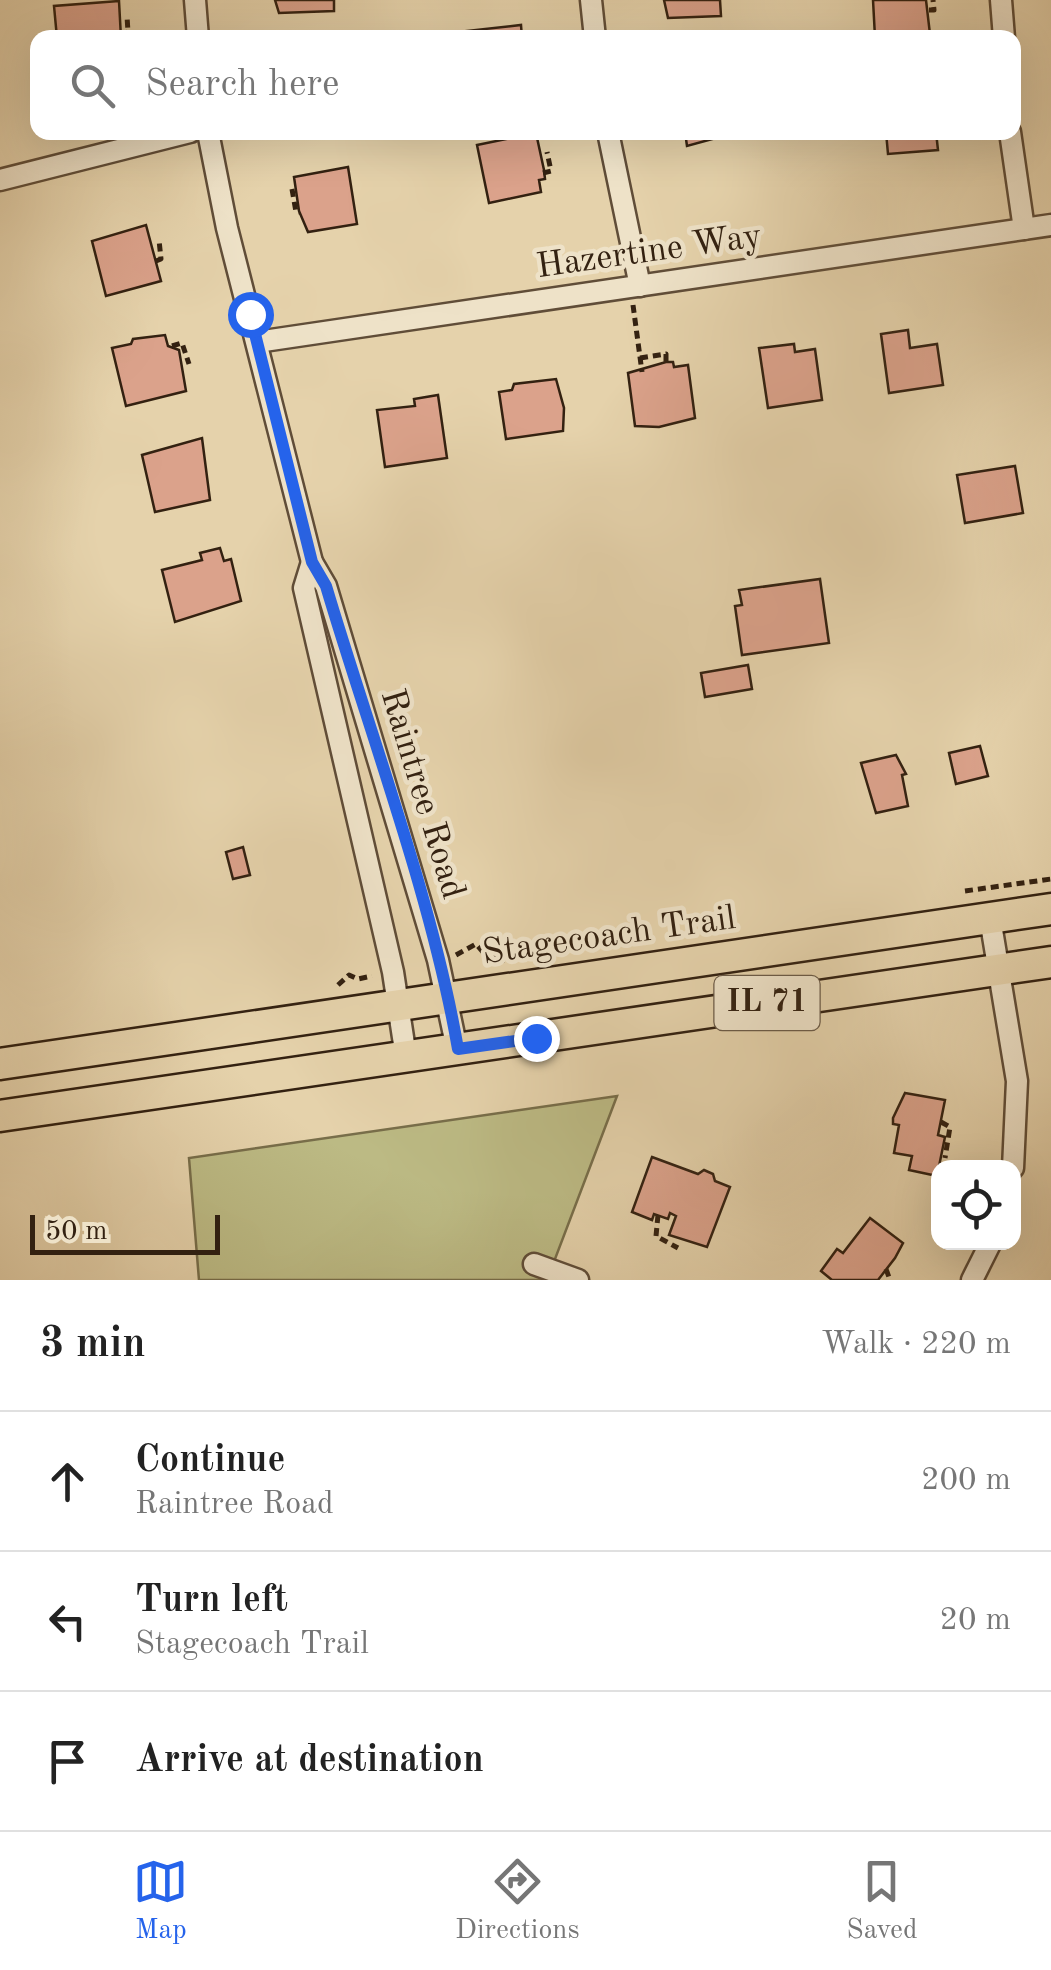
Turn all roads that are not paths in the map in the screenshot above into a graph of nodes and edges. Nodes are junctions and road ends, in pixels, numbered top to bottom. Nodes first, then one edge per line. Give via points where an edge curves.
1 (196, 0) edge
2 (591, 0) edge
3 (1001, 0) edge
4 (198, 30) edge
5 (594, 30) edge
6 (1003, 30) edge
7 (158, 140) edge
8 (210, 140) edge
9 (609, 140) edge
10 (1011, 140) edge
11 (0, 180) edge
12 (1051, 225) edge
13 (1024, 228) junction
14 (635, 286) junction
15 (257, 342) junction
16 (312, 562) junction
17 (1051, 909) edge
18 (990, 918) junction
19 (1051, 962) edge
20 (999, 969) junction
21 (449, 998) junction
22 (398, 1005) junction
23 (458, 1049) junction
24 (406, 1056) junction
25 (0, 1064) edge
26 (0, 1116) edge
27 (1013, 1160) edge
28 (986, 1250) edge
29 (534, 1264) dead end
30 (578, 1280) edge
31 (972, 1280) edge

1 - 4 street
2 - 5 street
3 - 6 street
7 - 11 street
8 - 15 street, Raintree Road
9 - 14 street
10 - 13 street
12 - 13 street, Hazertine Way
13 - 14 street, Hazertine Way
14 - 15 street, Hazertine Way
15 - 16 street, Raintree Road
16 - 21 street, Raintree Road via 332,605
16 - 22 street, Raintree Road via 304,588
17 - 18 main road, Stagecoach Trail / IL 71
18 - 20 street
18 - 21 main road, Stagecoach Trail / IL 71
19 - 20 main road, IL 71
20 - 23 main road, IL 71
20 - 27 street via 1017,1081
21 - 22 main road, Stagecoach Trail / IL 71
21 - 23 street, Raintree Road
22 - 24 street, Raintree Road
22 - 25 main road, Stagecoach Trail / IL 71
23 - 24 main road, IL 71
24 - 26 main road, IL 71
28 - 31 street
29 - 30 street

